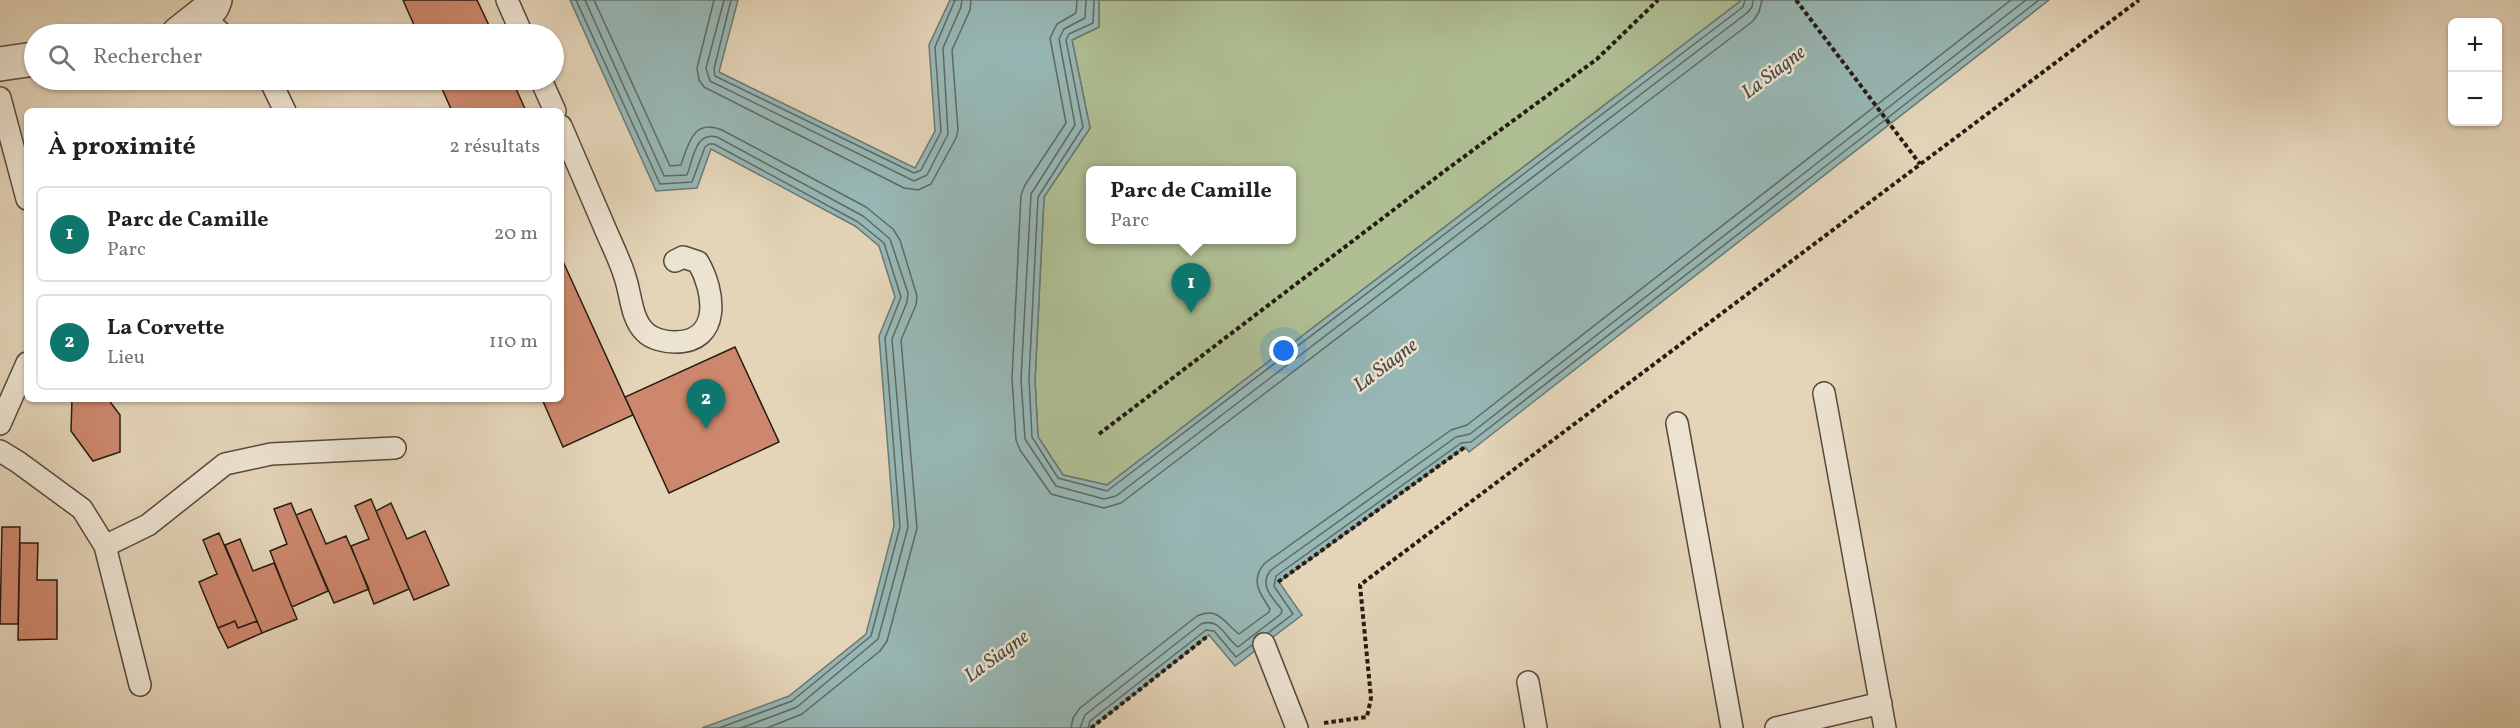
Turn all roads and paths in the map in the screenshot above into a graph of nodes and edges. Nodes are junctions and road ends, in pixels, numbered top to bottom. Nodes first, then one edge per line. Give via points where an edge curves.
1 (507, 0) edge
2 (1658, 0) edge
3 (1796, 0) edge
4 (2139, 0) edge
5 (518, 24) edge
6 (24, 60) edge
7 (0, 64) edge
8 (275, 90) edge
9 (546, 90) edge
10 (0, 98) edge
11 (284, 108) edge
12 (554, 108) edge
13 (564, 133) edge
14 (1920, 164) junction
15 (24, 188) edge
16 (675, 261) dead end
17 (24, 370) edge
18 (1824, 393) dead end
19 (1677, 423) dead end
20 (0, 424) edge
21 (1099, 434) dead end
22 (1465, 447) dead end
23 (394, 448) dead end
24 (0, 451) edge
25 (105, 546) junction
26 (1278, 582) dead end
27 (1209, 635) dead end
28 (1264, 644) dead end
29 (1528, 682) dead end
30 (140, 685) dead end
31 (1881, 703) junction
32 (1296, 727) edge
33 (1091, 728) edge
34 (1536, 728) edge
35 (1732, 728) edge
36 (1776, 728) edge
37 (1885, 728) edge

1 - 5 lane
2 - 21 path via 1597,59
3 - 14 path
4 - 14 path
6 - 7 street
8 - 11 lane
9 - 12 lane
10 - 15 lane
13 - 16 lane via 625,276 635,315 645,332 671,342 690,340 700,334 708,323 712,305 711,290 698,262 683,257
14 - 32 path via 1360,585 1371,698 1368,717
17 - 20 lane
18 - 31 lane
19 - 35 lane
22 - 26 path
23 - 25 lane via 271,454 225,464 148,525
24 - 25 lane via 82,509
25 - 30 lane
27 - 33 path
28 - 32 lane
29 - 34 lane
31 - 36 lane
31 - 37 lane

